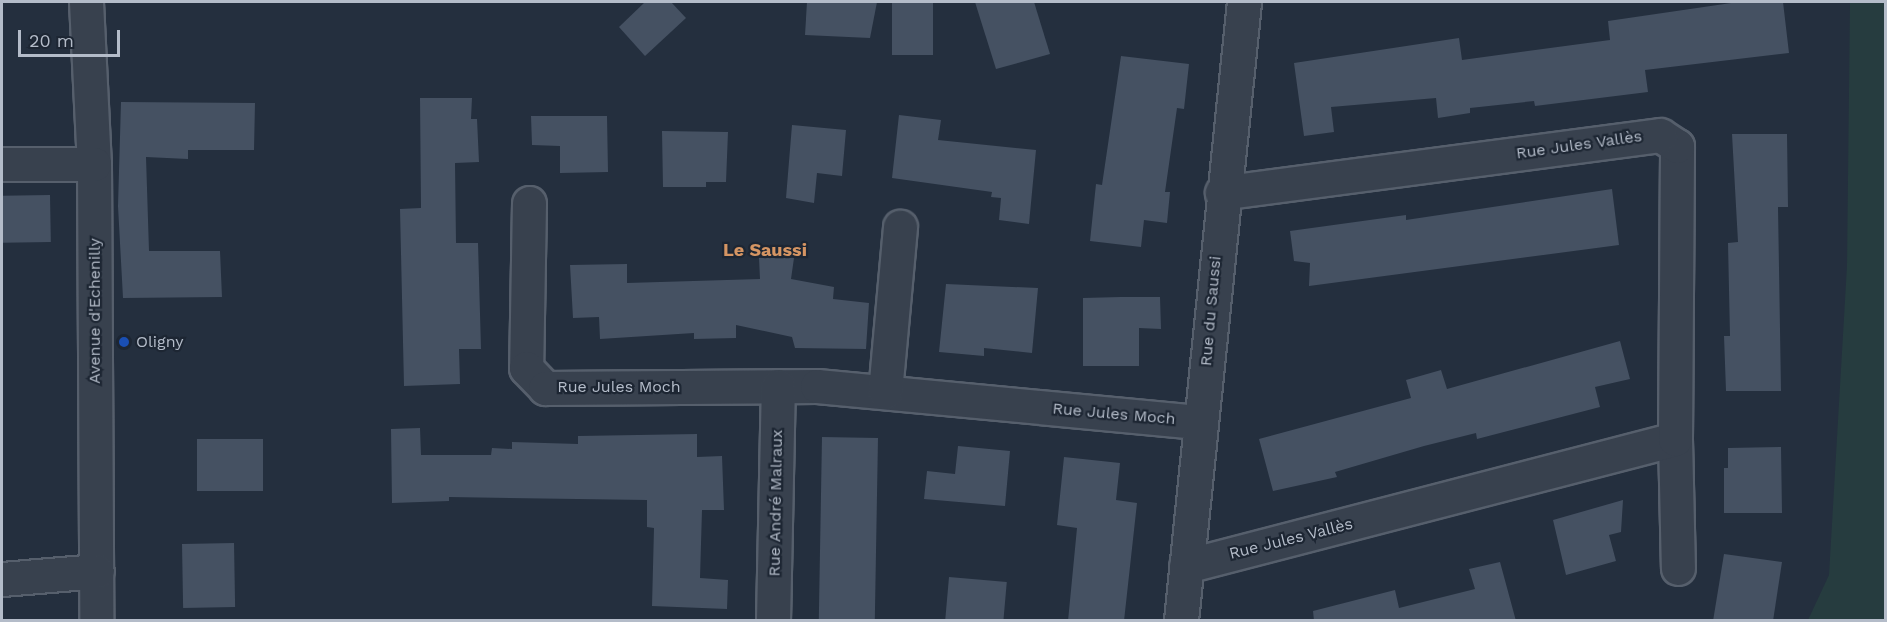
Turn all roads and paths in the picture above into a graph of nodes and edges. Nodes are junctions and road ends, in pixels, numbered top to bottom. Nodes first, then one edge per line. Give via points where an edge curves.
1 (86, 2) edge
2 (1244, 2) edge
3 (2, 164) edge
4 (94, 164) junction
5 (1222, 193) junction
6 (529, 203) dead end
7 (900, 227) dead end
8 (778, 386) junction
9 (885, 392) junction
10 (1200, 422) junction
11 (1675, 439) junction
12 (1186, 566) junction
13 (1678, 568) dead end
14 (97, 571) junction
15 (2, 579) edge
16 (96, 621) edge
17 (773, 621) edge
18 (1181, 621) edge

1 - 4 street, Avenue d'Echenilly
2 - 5 street, Rue du Saussi
3 - 4 street
4 - 14 street, Avenue d'Echenilly
5 - 10 street, Rue du Saussi
5 - 11 street, Rue Jules Vallès via 1660,135 1677,146
6 - 8 street, Rue Jules Moch via 526,368 544,388
7 - 9 street
8 - 9 street, Rue Jules Moch
8 - 17 street, Rue André Malraux
9 - 10 street, Rue Jules Moch
10 - 12 street, Rue du Saussi
11 - 12 street, Rue Jules Vallès
11 - 13 street, Rue Jules Vallès
12 - 18 street, Rue du Saussi
14 - 15 street
14 - 16 street, Avenue d'Echenilly

